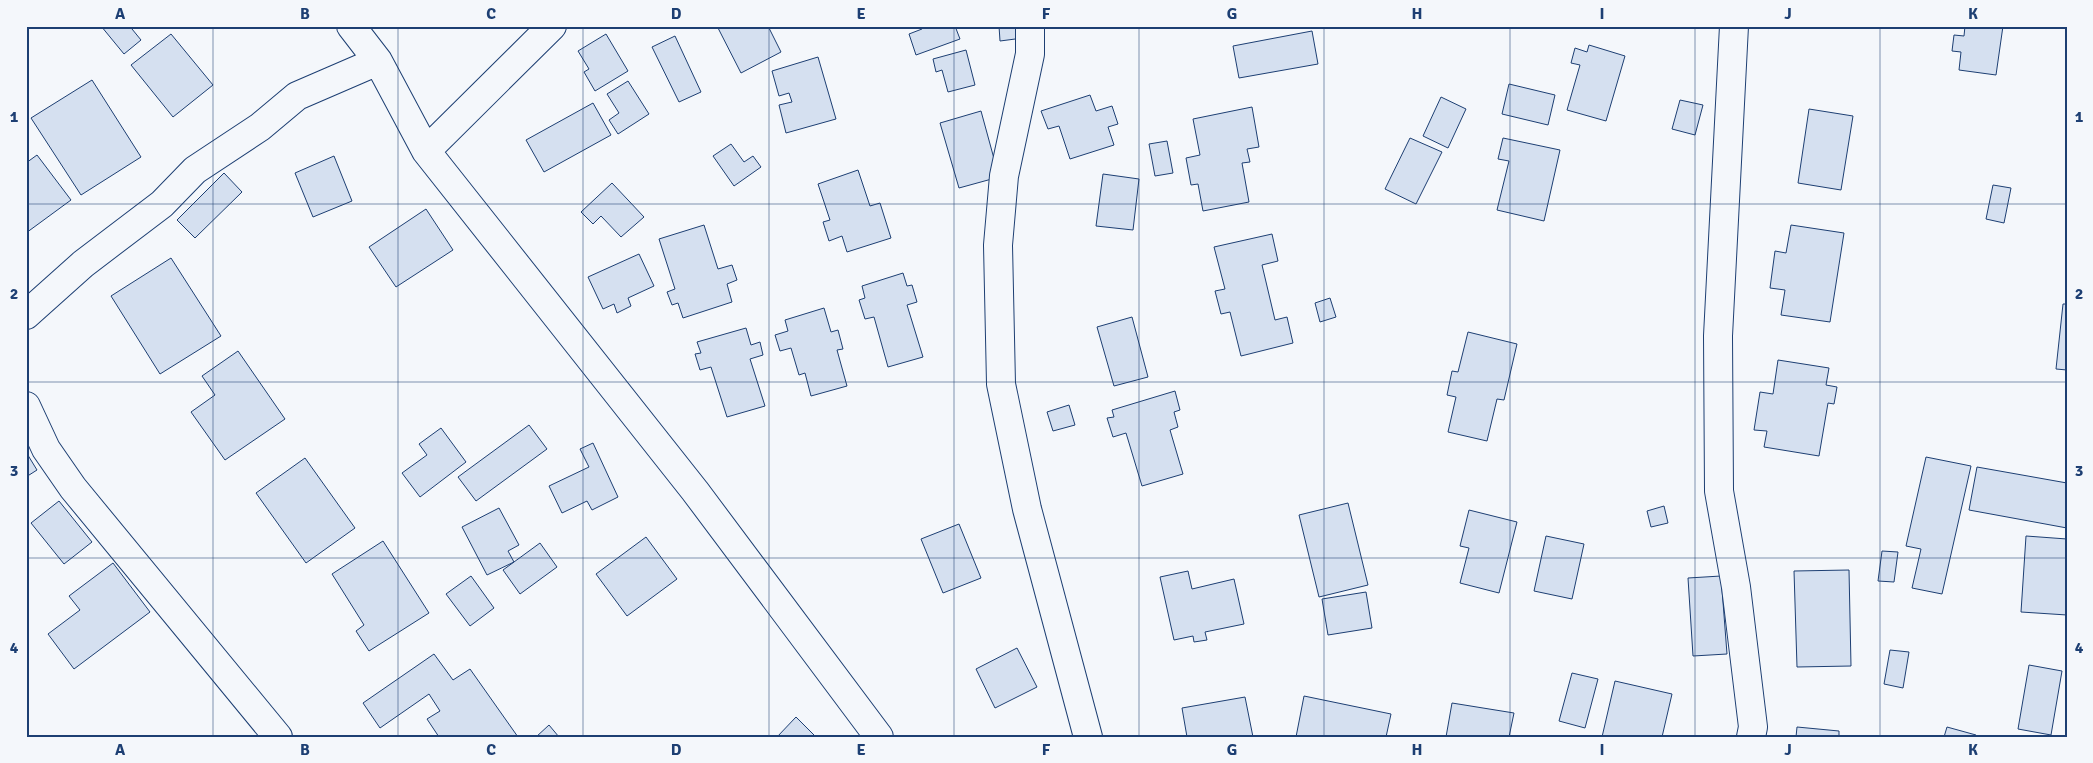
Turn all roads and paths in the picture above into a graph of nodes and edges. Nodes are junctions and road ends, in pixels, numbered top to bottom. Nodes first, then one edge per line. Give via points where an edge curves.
1 (351, 26) edge
2 (552, 26) edge
3 (1030, 26) edge
4 (1734, 26) edge
5 (378, 61) junction
6 (426, 151) junction
7 (26, 314) edge
8 (26, 406) edge
9 (278, 737) edge
10 (879, 737) edge
11 (1088, 737) edge
12 (1751, 737) edge

1 - 5 street
2 - 6 street
3 - 11 street via 1030,54 1004,176 998,245 1001,384 1027,509
4 - 12 street via 1718,336 1719,491 1736,587 1753,727
5 - 6 street
5 - 7 street via 297,96 260,127 195,170 162,204 83,264
6 - 10 street via 694,491
8 - 9 street via 46,449 73,488

